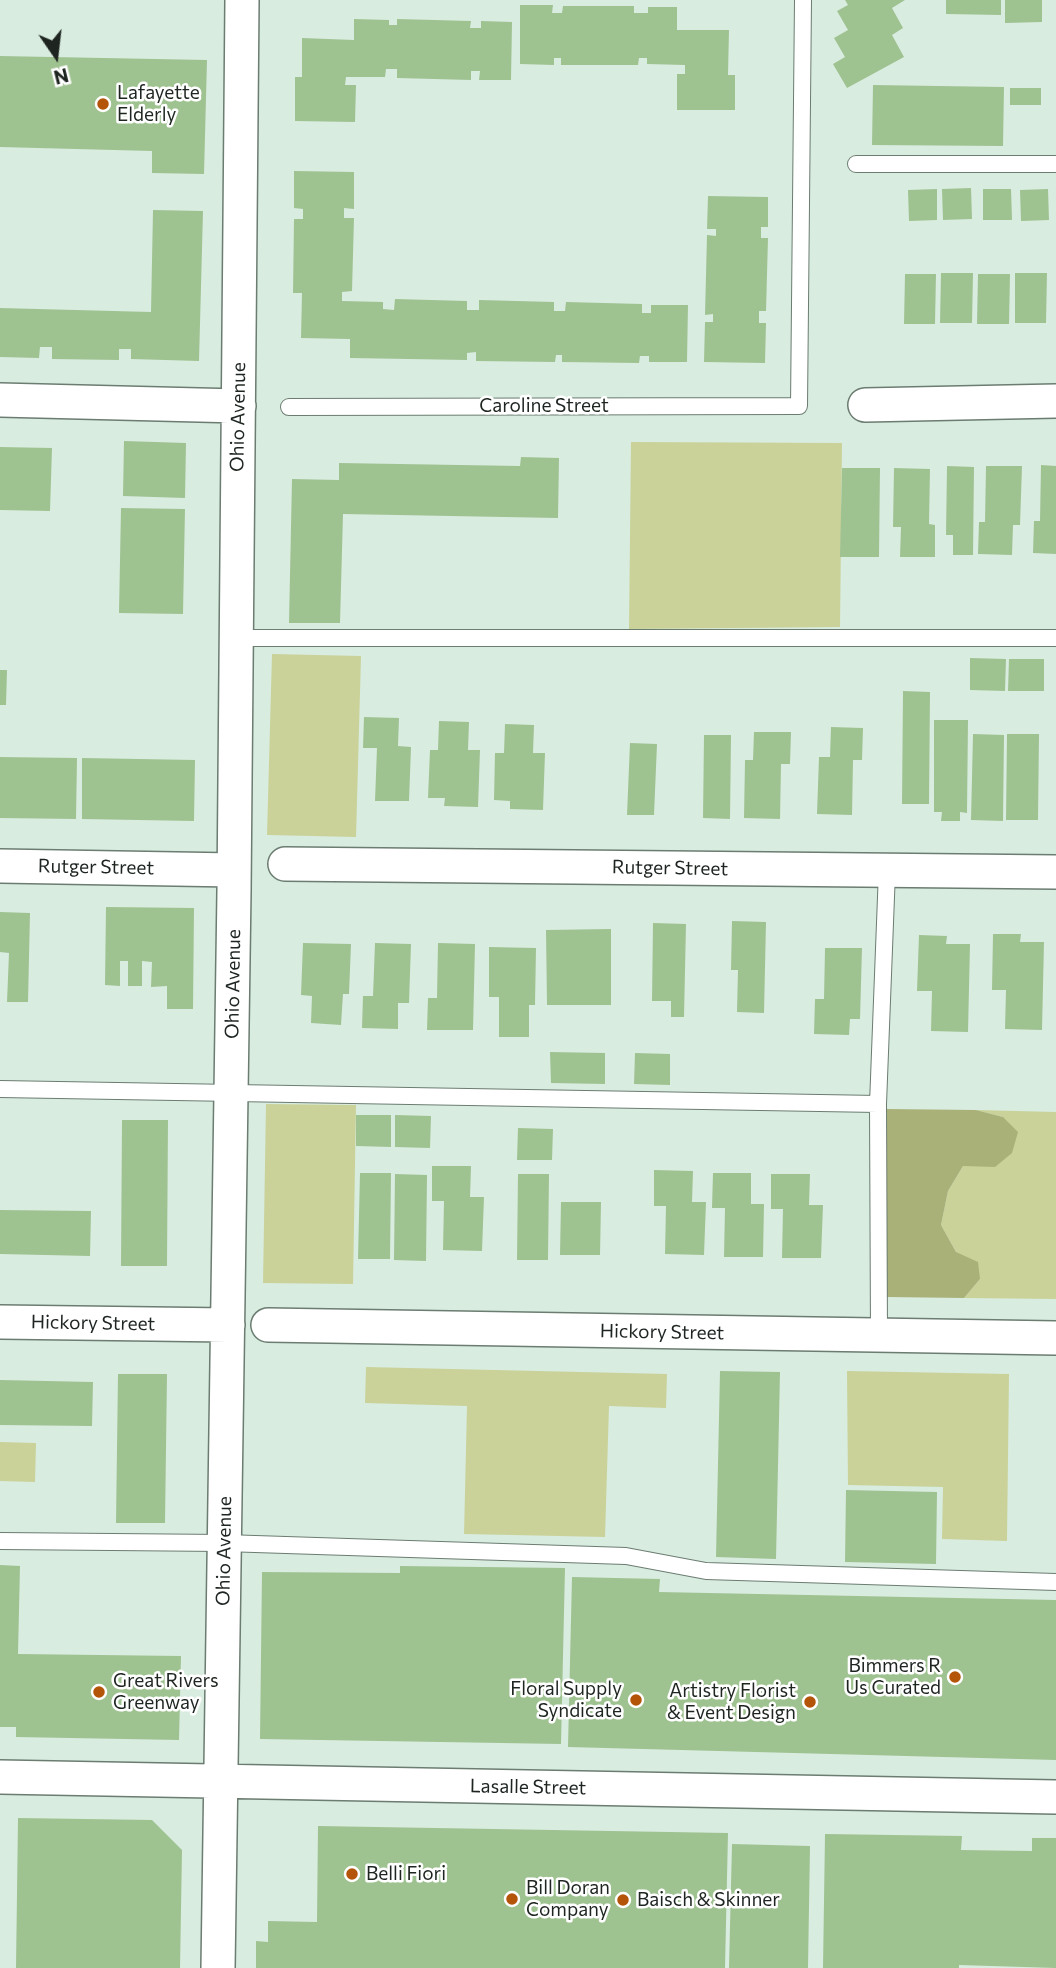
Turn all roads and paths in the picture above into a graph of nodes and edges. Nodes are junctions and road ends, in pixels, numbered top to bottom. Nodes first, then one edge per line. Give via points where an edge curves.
1 (243, 0) edge
2 (803, 0) edge
3 (1056, 163) edge
4 (856, 164) dead end
5 (0, 400) edge
6 (1056, 401) edge
7 (239, 405) junction
8 (865, 405) dead end
9 (289, 407) dead end
10 (236, 638) junction
11 (1056, 638) edge
12 (285, 864) dead end
13 (0, 866) edge
14 (234, 870) junction
15 (887, 871) junction
16 (1056, 872) edge
17 (0, 1089) edge
18 (231, 1093) junction
19 (878, 1104) junction
20 (0, 1322) edge
21 (228, 1325) junction
22 (268, 1325) dead end
23 (879, 1335) junction
24 (1056, 1338) edge
25 (0, 1541) edge
26 (225, 1543) junction
27 (1056, 1582) edge
28 (0, 1777) edge
29 (221, 1780) junction
30 (1056, 1797) edge
31 (218, 1968) edge

1 - 7 street, Ohio Avenue
2 - 9 lane, Caroline Street via 799,405
3 - 4 lane
5 - 7 street
6 - 8 street
7 - 10 street, Ohio Avenue
10 - 11 lane
10 - 14 street, Ohio Avenue
12 - 15 street, Rutger Street
13 - 14 street, Rutger Street
14 - 18 street, Ohio Avenue
15 - 16 street, Rutger Street
15 - 19 lane
17 - 18 lane
18 - 19 lane
18 - 21 street, Ohio Avenue
19 - 23 lane
20 - 21 street, Hickory Street
21 - 26 street, Ohio Avenue
22 - 23 street, Hickory Street
23 - 24 street, Hickory Street
25 - 26 lane
26 - 27 lane via 626,1556 706,1571
26 - 29 street, Ohio Avenue
28 - 29 street, Lasalle Street
29 - 30 street, Lasalle Street
29 - 31 street, Ohio Avenue

